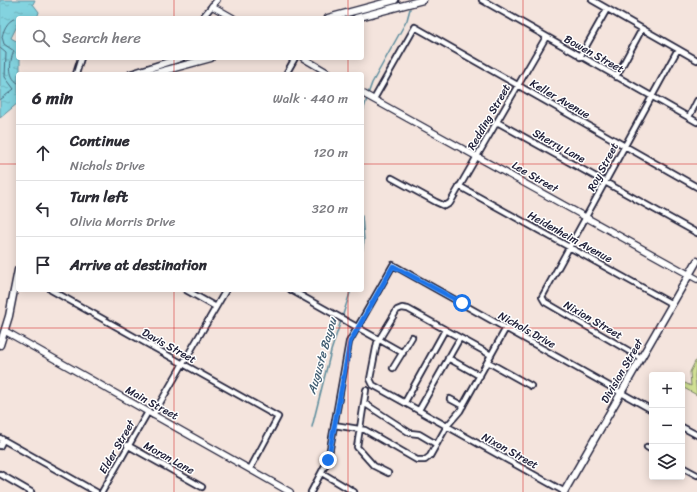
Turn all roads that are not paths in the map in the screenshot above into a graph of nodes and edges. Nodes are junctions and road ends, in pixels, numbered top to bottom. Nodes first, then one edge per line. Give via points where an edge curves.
1 (217, 0) edge
2 (395, 0) edge
3 (423, 0) edge
4 (482, 0) edge
5 (592, 0) edge
6 (212, 6) junction
7 (607, 9) junction
8 (204, 16) edge
9 (230, 16) edge
10 (335, 16) edge
11 (363, 16) edge
12 (642, 29) junction
13 (546, 37) junction
14 (678, 49) junction
15 (580, 57) junction
16 (80, 60) edge
17 (175, 60) edge
18 (204, 60) edge
19 (294, 60) edge
20 (306, 60) edge
21 (697, 60) edge
22 (77, 72) edge
23 (137, 72) edge
24 (159, 72) edge
25 (287, 72) edge
26 (327, 72) edge
27 (616, 77) junction
28 (518, 85) junction
29 (364, 94) edge
30 (652, 97) junction
31 (373, 99) junction
32 (697, 101) edge
33 (689, 117) junction
34 (497, 122) junction
35 (697, 122) edge
36 (625, 146) junction
37 (478, 156) junction
38 (392, 178) dead end
39 (606, 182) junction
40 (459, 186) junction
41 (697, 186) edge
42 (586, 218) junction
43 (697, 233) edge
44 (570, 246) junction
45 (697, 261) edge
46 (689, 274) junction
47 (697, 279) edge
48 (16, 281) edge
49 (55, 292) edge
50 (190, 292) edge
51 (225, 292) edge
52 (300, 292) edge
53 (543, 293) joint
54 (672, 304) junction
55 (216, 307) junction
56 (357, 328) junction
57 (506, 328) junction
58 (446, 330) junction
59 (5, 331) junction
60 (412, 337) dead end
61 (460, 338) junction
62 (379, 340) junction
63 (0, 345) edge
64 (403, 353) junction
65 (491, 355) junction
66 (448, 358) junction
67 (641, 358) junction
68 (488, 362) junction
69 (184, 364) junction
70 (393, 368) dead end
71 (480, 376) junction
72 (531, 386) dead end
73 (366, 390) dead end
74 (621, 393) junction
75 (450, 399) dead end
76 (405, 402) junction
77 (364, 403) junction
78 (463, 406) junction
79 (649, 408) edge
80 (419, 410) junction
81 (148, 412) junction
82 (153, 415) junction
83 (334, 425) junction
84 (447, 426) junction
85 (360, 429) junction
86 (685, 429) edge
87 (697, 435) edge
88 (2, 439) edge
89 (436, 444) junction
90 (127, 445) junction
91 (0, 446) edge
92 (250, 469) junction
93 (685, 469) edge
94 (322, 473) junction
95 (388, 473) dead end
96 (0, 474) edge
97 (697, 475) edge
98 (202, 487) dead end
99 (31, 492) edge
100 (96, 492) edge
101 (102, 492) edge
102 (290, 492) edge
103 (311, 492) edge
104 (354, 492) edge
105 (564, 492) edge

1 - 6 street
2 - 10 main road
3 - 11 main road
4 - 13 street, Bowen Street
5 - 7 street
6 - 8 street
6 - 9 street
7 - 12 street
7 - 15 street
12 - 14 street
12 - 27 street
13 - 15 street, Bowen Street
13 - 28 street, Redding Street
14 - 21 street
14 - 30 street, Roy Street
15 - 27 street, Bowen Street
16 - 22 street
17 - 23 main road
18 - 24 main road
19 - 25 street
20 - 26 street
27 - 30 street, Bowen Street
28 - 31 street, Keller Avenue via 415,27
28 - 34 street, Redding Street
28 - 36 street, Keller Avenue
29 - 31 street, Lee Street
30 - 33 street, Bowen Street
30 - 36 street, Roy Street
31 - 37 street, Lee Street
32 - 33 street
33 - 35 street, Bowen Street
34 - 37 street, Redding Street
34 - 39 street, Sherry Lane
36 - 39 street, Roy Street
36 - 41 street, Keller Avenue
37 - 40 street, Redding Street
37 - 42 street, Lee Street
38 - 40 street, Redding Street via 436,202 448,205
39 - 42 street, Roy Street
39 - 43 street, Sherry Lane
40 - 44 street, Heidenheim Avenue
42 - 44 street, Roy Street
42 - 46 street, Lee Street
44 - 53 street, Roy Street
44 - 54 street, Heidenheim Avenue
45 - 46 main road, Division Street
46 - 47 street, Lee Street
46 - 54 main road, Division Street
48 - 59 main road
49 - 69 street, Davis Street
50 - 55 street
51 - 55 street
52 - 56 street
53 - 67 street, Nixion Street via 545,302
54 - 67 main road, Division Street
55 - 69 street
56 - 57 street, Nichols Drive via 393,266
56 - 62 street
56 - 83 street via 348,346
57 - 65 street
57 - 74 street, Nichols Drive
58 - 61 street
58 - 62 street via 402,308 397,310
58 - 76 street
59 - 63 main road
59 - 81 street, Main Street
60 - 64 street
61 - 65 street
61 - 66 street
62 - 64 street
62 - 76 street, Nixon Street via 371,382
64 - 70 street
65 - 68 street
66 - 71 street
66 - 80 street
67 - 74 main road, Division Street
68 - 71 street
68 - 72 street
69 - 82 street
69 - 92 street, Davis Street via 278,417
71 - 78 street
73 - 77 street
74 - 79 street, Nichols Drive
74 - 105 main road, Division Street
75 - 78 street
76 - 80 street, Nixon Street
77 - 85 street
77 - 89 street via 410,433 419,434
78 - 84 street
80 - 84 street, Nixon Street
81 - 82 street, Main Street
81 - 90 street, Elder Street
82 - 92 street, Main Street
83 - 85 street
83 - 94 street via 328,460
84 - 89 street
84 - 105 street, Nixon Street
85 - 89 street via 417,460 425,460
85 - 95 street via 358,449 374,466
86 - 87 street
88 - 91 street
88 - 100 street
90 - 98 street, Moran Lane
90 - 101 street, Elder Street
92 - 102 street, Main Street
93 - 97 street
94 - 103 street
94 - 104 street
96 - 99 street

